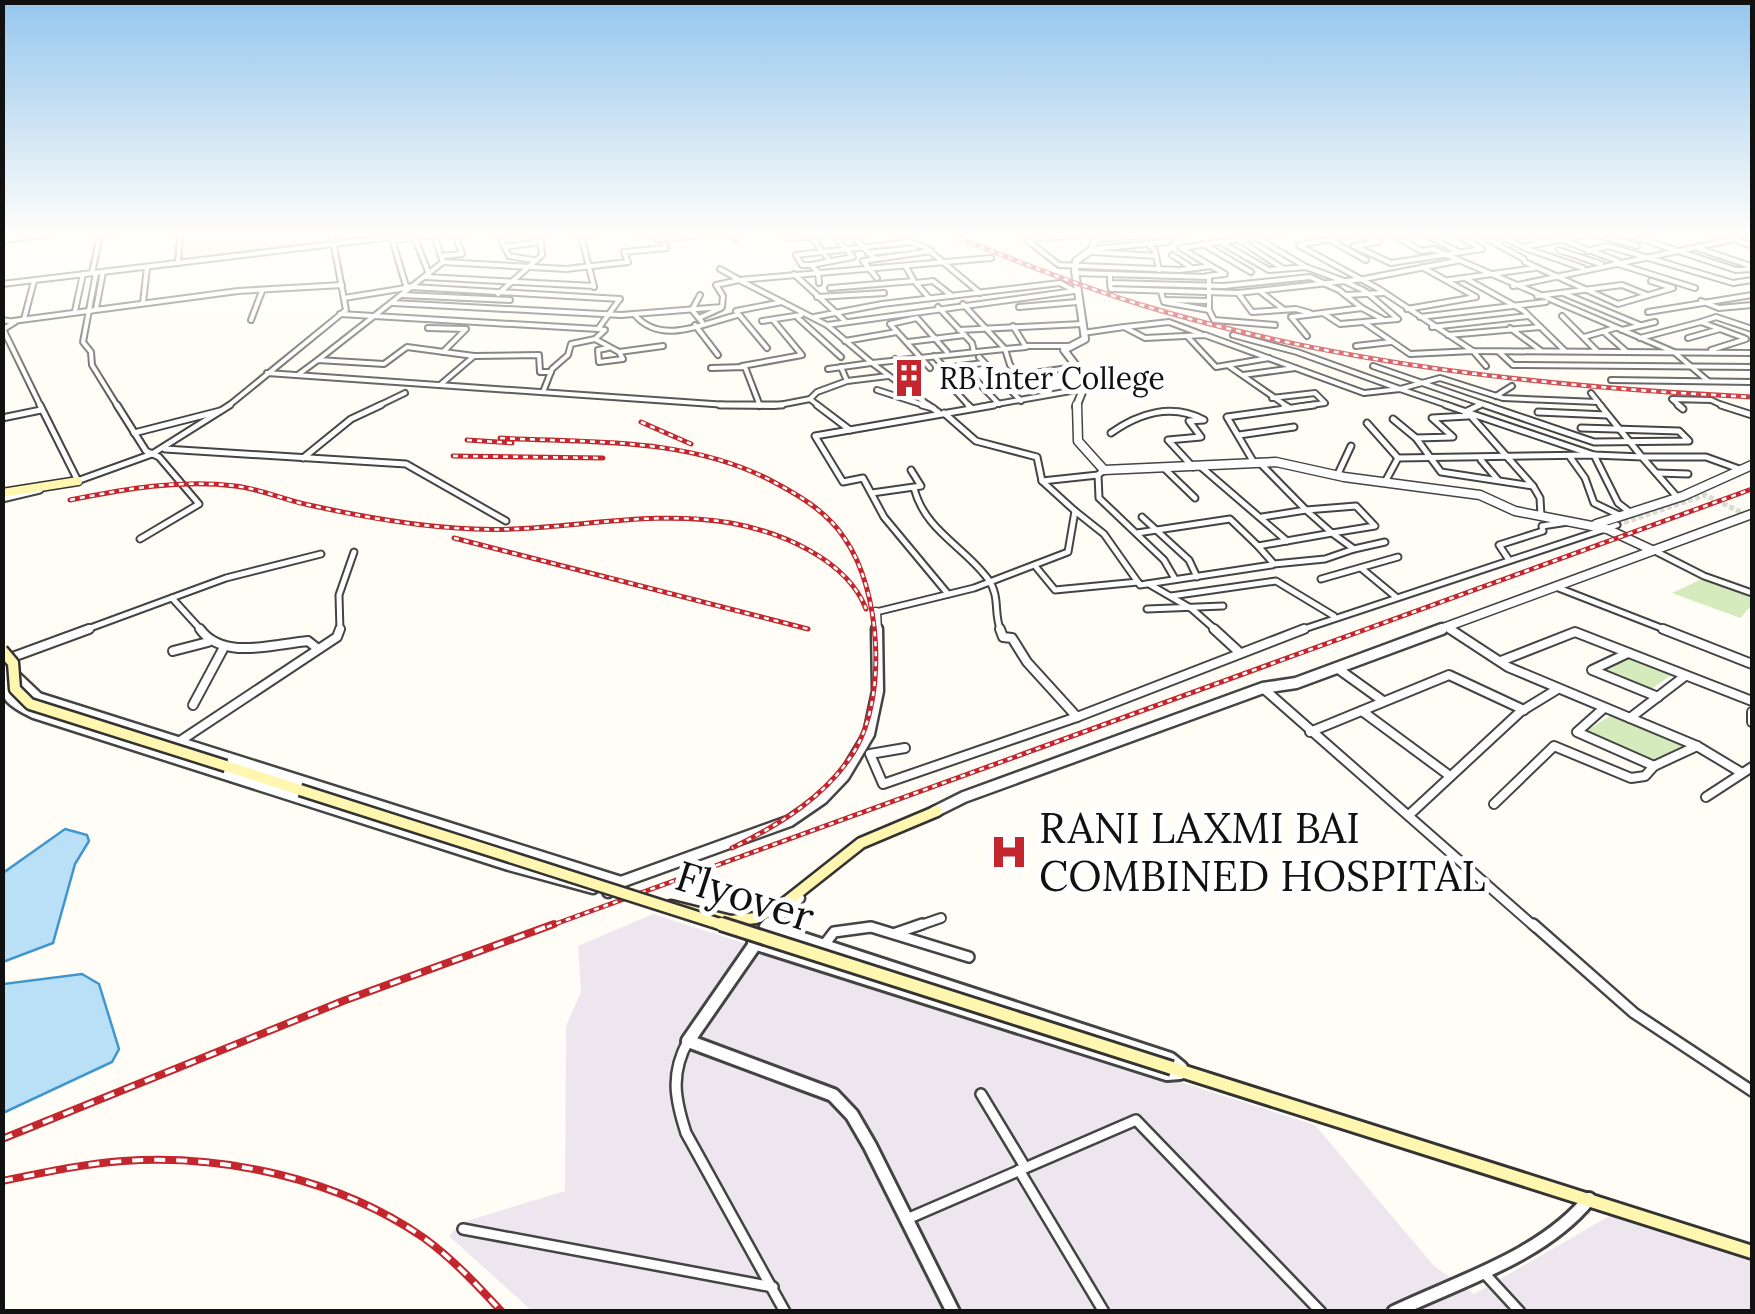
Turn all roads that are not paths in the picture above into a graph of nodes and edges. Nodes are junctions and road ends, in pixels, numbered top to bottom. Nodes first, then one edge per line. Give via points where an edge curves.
1 (30, 296) edge
2 (79, 296) edge
3 (90, 296) edge
4 (98, 296) edge
5 (144, 296) edge
6 (209, 296) edge
7 (260, 296) edge
8 (354, 296) edge
9 (399, 296) edge
10 (444, 296) edge
11 (496, 296) edge
12 (585, 296) edge
13 (700, 296) dead end
14 (723, 296) edge
15 (772, 296) edge
16 (839, 296) edge
17 (928, 296) edge
18 (951, 296) edge
19 (1030, 296) edge
20 (1076, 296) edge
21 (1163, 296) edge
22 (1196, 296) edge
23 (1222, 296) edge
24 (1240, 296) edge
25 (1267, 296) edge
26 (1348, 296) edge
27 (1371, 296) edge
28 (1390, 296) edge
29 (1473, 296) edge
30 (1498, 296) edge
31 (1536, 296) edge
32 (1570, 296) edge
33 (1603, 296) edge
34 (1649, 296) edge
35 (1749, 296) edge
36 (598, 297) joint
37 (344, 298) joint
38 (816, 298) joint
39 (1210, 298) junction
40 (493, 299) junction
41 (930, 299) junction
42 (510, 300) dead end
43 (1164, 300) junction
44 (783, 302) junction
45 (1077, 302) junction
46 (1550, 302) junction
47 (1701, 302) junction
48 (143, 303) junction
49 (392, 303) junction
50 (964, 304) junction
51 (1447, 305) junction
52 (485, 307) junction
53 (722, 307) junction
54 (1019, 307) dead end
55 (1518, 307) junction
56 (1750, 307) edge
57 (940, 308) junction
58 (1362, 308) junction
59 (96, 309) junction
60 (1407, 309) junction
61 (88, 310) junction
62 (692, 310) junction
63 (1209, 310) junction
64 (1284, 310) junction
65 (75, 312) junction
66 (836, 312) junction
67 (1323, 312) junction
68 (1478, 312) junction
69 (1648, 312) dead end
70 (340, 314) junction
71 (608, 314) junction
72 (1311, 314) junction
73 (1462, 314) junction
74 (635, 315) junction
75 (376, 316) junction
76 (737, 316) junction
77 (810, 316) junction
78 (1529, 316) junction
79 (1562, 316) dead end
80 (1291, 317) junction
81 (1418, 317) junction
82 (798, 318) dead end
83 (24, 319) junction
84 (2, 320) edge
85 (250, 320) dead end
86 (701, 320) junction
87 (772, 320) junction
88 (1385, 320) junction
89 (1494, 320) junction
90 (1596, 320) junction
91 (13, 321) junction
92 (762, 321) dead end
93 (845, 321) junction
94 (1364, 322) junction
95 (1655, 322) dead end
96 (1701, 322) junction
97 (695, 325) junction
98 (827, 325) junction
99 (1275, 325) dead end
100 (1012, 326) junction
101 (1432, 326) junction
102 (1541, 326) junction
103 (1570, 326) junction
104 (1640, 326) junction
105 (986, 327) junction
106 (1124, 327) junction
107 (428, 328) dead end
108 (598, 328) junction
109 (1082, 328) junction
110 (1510, 328) junction
111 (3, 329) edge
112 (1618, 329) junction
113 (1721, 329) junction
114 (959, 330) junction
115 (898, 332) junction
116 (1602, 332) junction
117 (1233, 334) dead end
118 (1750, 334) edge
119 (966, 335) junction
120 (1205, 335) junction
121 (1187, 336) junction
122 (1307, 336) dead end
123 (1444, 336) junction
124 (935, 338) junction
125 (1582, 338) junction
126 (1640, 338) junction
127 (1688, 338) dead end
128 (595, 339) junction
129 (845, 341) junction
130 (907, 342) junction
131 (1392, 342) junction
132 (663, 346) dead end
133 (1026, 346) junction
134 (1068, 346) junction
135 (1356, 346) dead end
136 (610, 348) junction
137 (767, 348) dead end
138 (1005, 349) junction
139 (1473, 351) junction
140 (1498, 351) junction
141 (1542, 351) junction
142 (1565, 351) junction
143 (1598, 351) junction
144 (443, 352) junction
145 (619, 352) junction
146 (1573, 352) junction
147 (1627, 352) junction
148 (1674, 352) junction
149 (1705, 352) junction
150 (948, 353) junction
151 (1752, 353) edge
152 (976, 354) junction
153 (718, 355) dead end
154 (933, 355) junction
155 (474, 356) junction
156 (917, 356) junction
157 (841, 358) dead end
158 (895, 358) junction
159 (1270, 358) junction
160 (776, 359) junction
161 (318, 360) junction
162 (872, 363) junction
163 (983, 363) junction
164 (1228, 365) junction
165 (742, 366) junction
166 (1373, 366) dead end
167 (1486, 366) dead end
168 (1588, 366) junction
169 (1691, 366) junction
170 (841, 367) junction
171 (1075, 367) junction
172 (1752, 367) edge
173 (711, 368) dead end
174 (930, 368) dead end
175 (1296, 368) junction
176 (828, 369) dead end
177 (783, 371) dead end
178 (908, 371) dead end
179 (551, 372) junction
180 (267, 373) junction
181 (298, 375) junction
182 (971, 375) dead end
183 (1242, 375) junction
184 (888, 376) junction
185 (944, 380) dead end
186 (1611, 380) dead end
187 (847, 381) junction
188 (1708, 381) junction
189 (1752, 382) edge
190 (1426, 384) junction
191 (440, 385) junction
192 (1512, 386) dead end
193 (1082, 389) junction
194 (1400, 389) junction
195 (877, 390) dead end
196 (406, 393) dead end
197 (543, 393) junction
198 (1592, 394) dead end
199 (1496, 396) junction
200 (1272, 398) junction
201 (810, 399) junction
202 (1021, 401) junction
203 (1598, 402) junction
204 (1482, 403) junction
205 (760, 406) junction
206 (1000, 406) junction
207 (1290, 407) junction
208 (972, 409) junction
209 (1683, 409) dead end
210 (41, 410) junction
211 (222, 410) junction
212 (939, 411) junction
213 (1538, 412) dead end
214 (1469, 414) junction
215 (1608, 415) junction
216 (1750, 417) edge
217 (2, 418) edge
218 (1393, 419) dead end
219 (1368, 424) dead end
220 (1294, 427) dead end
221 (1581, 428) dead end
222 (1619, 428) junction
223 (850, 430) junction
224 (134, 433) junction
225 (1110, 434) dead end
226 (1238, 435) junction
227 (1416, 438) junction
228 (1630, 443) junction
229 (1560, 444) junction
230 (1351, 446) dead end
231 (163, 449) junction
232 (154, 454) junction
233 (1508, 456) junction
234 (1569, 456) junction
235 (1594, 456) junction
236 (1432, 457) junction
237 (1642, 457) junction
238 (302, 458) junction
239 (1398, 458) junction
240 (1481, 459) junction
241 (1256, 461) junction
242 (1752, 465) edge
243 (1196, 467) junction
244 (1165, 468) junction
245 (911, 470) dead end
246 (1743, 470) junction
247 (1101, 472) junction
248 (1656, 473) junction
249 (1688, 474) dead end
250 (1337, 476) junction
251 (1498, 480) junction
252 (78, 481) junction
253 (1042, 481) junction
254 (1384, 484) junction
255 (1533, 486) junction
256 (914, 488) junction
257 (872, 493) junction
258 (2, 496) edge
259 (1195, 498) dead end
260 (1678, 498) junction
261 (1306, 510) junction
262 (1075, 511) junction
263 (1541, 516) junction
264 (1747, 516) edge
265 (1142, 517) dead end
266 (1262, 517) junction
267 (1624, 518) junction
268 (1574, 521) junction
269 (506, 522) dead end
270 (1752, 522) edge
271 (1594, 525) junction
272 (1155, 528) junction
273 (1607, 529) junction
274 (1135, 533) junction
275 (1332, 534) junction
276 (140, 539) dead end
277 (1287, 541) junction
278 (1386, 542) dead end
279 (1258, 546) junction
280 (1354, 549) junction
281 (1652, 550) junction
282 (354, 552) dead end
283 (321, 554) dead end
284 (1398, 557) dead end
285 (1509, 560) junction
286 (1272, 565) dead end
287 (1034, 566) junction
288 (1360, 568) junction
289 (1197, 577) junction
290 (1175, 579) junction
291 (1321, 579) dead end
292 (992, 582) junction
293 (1138, 582) junction
294 (1147, 583) junction
295 (1556, 587) junction
296 (948, 594) junction
297 (1752, 594) edge
298 (1172, 596) junction
299 (1396, 597) junction
300 (172, 598) junction
301 (1223, 606) dead end
302 (1148, 609) dead end
303 (1192, 609) junction
304 (876, 612) joint
305 (1335, 617) junction
306 (1446, 628) junction
307 (208, 642) junction
308 (222, 649) junction
309 (318, 649) junction
310 (2, 650) edge
311 (173, 651) dead end
312 (1239, 652) junction
313 (1628, 653) junction
314 (2, 662) edge
315 (1500, 662) junction
316 (1752, 664) edge
317 (1337, 668) junction
318 (2, 674) edge
319 (1686, 676) junction
320 (1263, 688) junction
321 (1557, 689) junction
322 (1658, 697) junction
323 (1384, 702) junction
324 (1752, 702) edge
325 (194, 705) dead end
326 (1604, 708) junction
327 (1524, 710) junction
328 (1361, 711) junction
329 (1752, 712) edge
330 (1077, 717) junction
331 (1630, 718) junction
332 (1752, 722) edge
333 (1310, 732) junction
334 (176, 744) junction
335 (1697, 746) junction
336 (905, 748) dead end
337 (1654, 766) junction
338 (1752, 767) edge
339 (234, 770) junction
340 (1742, 774) junction
341 (1450, 776) junction
342 (281, 784) junction
343 (1706, 796) dead end
344 (1494, 804) dead end
345 (937, 811) junction
346 (1409, 815) junction
347 (621, 882) junction
348 (672, 906) junction
349 (941, 918) dead end
350 (766, 927) junction
351 (894, 934) junction
352 (754, 943) junction
353 (824, 946) junction
354 (969, 957) dead end
355 (688, 1041) junction
356 (1188, 1072) junction
357 (1752, 1090) edge
358 (981, 1094) dead end
359 (1022, 1169) junction
360 (1589, 1199) junction
361 (906, 1219) junction
362 (463, 1228) dead end
363 (1752, 1252) edge
364 (1481, 1269) junction
365 (774, 1287) junction
366 (785, 1312) edge
367 (953, 1312) edge
368 (1104, 1312) edge
369 (1321, 1312) edge
370 (1394, 1312) edge
371 (1520, 1312) edge

1 - 83 street
2 - 65 street
3 - 61 street
4 - 59 street
5 - 48 street
6 - 48 street
7 - 85 street
8 - 37 street
9 - 49 street
10 - 40 street
11 - 40 street
12 - 36 street
13 - 62 street
14 - 53 street
15 - 44 street
16 - 38 street
17 - 41 street
18 - 41 street
19 - 50 street
20 - 45 street
21 - 43 street
22 - 39 street
23 - 39 street
24 - 64 street via 1252,312
25 - 64 street
26 - 58 street
27 - 88 street via 1398,319
28 - 60 street
29 - 51 street
30 - 55 street
31 - 46 street
32 - 104 street
33 - 34 street via 1618,304
35 - 47 street
36 - 71 street via 620,299
37 - 70 street
38 - 66 street
39 - 43 street
39 - 63 street
40 - 42 street
40 - 52 street
41 - 57 street
41 - 66 street
43 - 63 street
44 - 76 street via 737,310
44 - 77 street
45 - 54 street
45 - 109 street
46 - 55 street
46 - 90 street
47 - 56 street
47 - 69 street
48 - 59 street
49 - 52 street
49 - 75 street
50 - 57 street
50 - 105 street
51 - 60 street
51 - 73 street
52 - 71 street
53 - 62 street
53 - 86 street
55 - 68 street
55 - 78 street
57 - 93 street
57 - 114 street
58 - 67 street
58 - 88 street
59 - 61 street
60 - 81 street
61 - 65 street
61 - 224 street via 83,342
62 - 74 street
62 - 86 street
63 - 99 street via 1214,320
64 - 72 street
64 - 80 street
65 - 83 street
66 - 77 street
66 - 93 street
67 - 72 street
67 - 94 street via 1340,324
68 - 73 street
68 - 89 street
70 - 75 street
70 - 180 street
71 - 74 street
71 - 108 street
72 - 80 street
73 - 81 street
74 - 97 street via 659,333
75 - 108 street
75 - 161 street
76 - 86 street
76 - 137 street
77 - 87 street
77 - 98 street
78 - 89 street
78 - 102 street
79 - 103 street
80 - 122 street
81 - 101 street
82 - 157 street
83 - 91 street
84 - 91 street
86 - 97 street
87 - 92 street
87 - 160 street via 802,355
88 - 94 street
89 - 101 street
89 - 110 street
90 - 103 street
90 - 112 street
91 - 111 street
93 - 98 street
94 - 131 street
95 - 104 street
96 - 113 street
96 - 118 street via 1716,317
96 - 126 street
97 - 153 street
98 - 129 street
100 - 105 street
100 - 109 street
100 - 133 street
101 - 123 street
102 - 110 street
102 - 142 street
103 - 125 street
104 - 112 street
105 - 114 street
105 - 138 street
106 - 109 street
106 - 120 street via 1168,322
106 - 121 street via 1145,338
107 - 144 street via 466,329
108 - 128 street via 605,330
109 - 134 street via 1084,340
110 - 123 street
110 - 141 street
111 - 210 street
112 - 116 street
112 - 126 street
113 - 118 street
113 - 127 street
114 - 119 street
115 - 124 street via 890,324 917,318
115 - 129 street
115 - 130 street
116 - 125 street
116 - 147 street
117 - 194 street
118 - 149 street
119 - 124 street
119 - 152 street
120 - 121 street
120 - 159 street
121 - 164 street via 1216,366
123 - 139 street
124 - 130 street
124 - 150 street
125 - 143 street
126 - 148 street
128 - 136 street
128 - 179 street via 571,344
129 - 162 street
130 - 156 street
131 - 135 street
131 - 139 street via 1413,354
132 - 145 street
133 - 134 street
133 - 138 street
134 - 171 street via 1064,350
136 - 145 street
136 - 145 street via 598,350 599,362 623,359
138 - 152 street
138 - 171 street via 1020,375
139 - 140 street
139 - 167 street
140 - 141 street
140 - 168 street via 1513,365
141 - 142 street
142 - 146 street
143 - 146 street
143 - 147 street
144 - 155 street
144 - 161 street via 407,347 384,364
146 - 168 street
147 - 148 street
148 - 149 street
148 - 169 street
149 - 151 street
150 - 152 street
150 - 154 street
152 - 163 street
154 - 156 street
154 - 163 street via 945,368
155 - 179 street via 540,355 540,372
155 - 191 street
156 - 158 street
156 - 174 street
158 - 162 street
158 - 178 street
159 - 164 street
159 - 175 street
160 - 165 street
160 - 177 street
161 - 181 street
162 - 170 street
162 - 184 street
163 - 202 street
164 - 183 street
165 - 173 street
165 - 205 street
166 - 190 street
168 - 169 street
169 - 172 street
169 - 188 street
170 - 176 street
170 - 187 street
171 - 193 street via 1087,380
175 - 183 street
175 - 194 street via 1364,394
179 - 197 street
180 - 181 street
180 - 211 street
181 - 191 street
182 - 206 street
183 - 200 street
184 - 187 street
184 - 212 street
185 - 208 street
186 - 188 street
187 - 201 street
188 - 189 street
190 - 194 street
190 - 199 street via 1440,378
190 - 204 street
191 - 197 street
192 - 199 street
193 - 202 street
193 - 247 street via 1074,403 1073,437
194 - 214 street
195 - 212 street
196 - 238 street via 350,420
197 - 205 street
198 - 203 street
199 - 203 street
199 - 204 street
200 - 207 street
200 - 207 street via 1315,393 1325,403
201 - 205 street
201 - 223 street
202 - 206 street
203 - 215 street
204 - 214 street
204 - 228 street via 1594,442
206 - 208 street
207 - 226 street via 1227,417
208 - 212 street
209 - 216 street via 1672,399 1711,400
210 - 217 street
210 - 252 street
211 - 224 street
211 - 231 street
212 - 223 street
212 - 253 street via 976,441 1037,457
213 - 215 street
214 - 227 street via 1432,418 1453,437
214 - 229 street
214 - 233 street
215 - 222 street
218 - 227 street
219 - 239 street
220 - 226 street
221 - 222 street
222 - 228 street
222 - 228 street via 1679,431 1689,441
223 - 257 street via 815,436 842,482 863,478
224 - 232 street
225 - 243 street via 1131,419 1190,410 1204,420 1189,422 1201,437 1168,440
226 - 241 street
227 - 236 street
228 - 237 street
229 - 234 street
229 - 235 street
230 - 250 street
231 - 232 street
231 - 238 street
232 - 252 street
232 - 276 street via 200,504
233 - 234 street
233 - 240 street
233 - 255 street
234 - 235 street
234 - 267 street via 1594,503
235 - 237 street
235 - 267 street
236 - 239 street
236 - 240 street
236 - 251 street via 1441,472
237 - 246 street via 1706,457
237 - 248 street
238 - 269 street via 406,464
239 - 254 street
240 - 251 street
241 - 243 street
241 - 250 street
241 - 261 street
242 - 246 street
243 - 244 street
243 - 266 street
244 - 247 street
244 - 259 street
245 - 256 street via 921,486
246 - 260 street
247 - 253 street
247 - 274 street via 1098,498
248 - 249 street
248 - 260 street
250 - 254 street
251 - 255 street
252 - 258 main road
253 - 262 street
254 - 263 street via 1480,495
255 - 263 street
256 - 257 street
256 - 292 street via 930,520
257 - 296 street via 892,528
260 - 267 street
261 - 266 street
261 - 275 street
261 - 275 street via 1356,506 1375,522
262 - 287 street via 1068,552
262 - 293 street via 1115,544
263 - 268 street
264 - 270 street
264 - 281 street
265 - 272 street
266 - 277 street
267 - 271 street
267 - 273 street
268 - 271 street
268 - 285 street via 1506,540 1499,545
271 - 273 street
272 - 274 street
272 - 279 street via 1230,519
272 - 289 street
273 - 281 street
273 - 285 street
274 - 290 street
275 - 277 street
275 - 280 street
277 - 279 street
278 - 280 street
279 - 280 street via 1274,564
281 - 295 street
281 - 297 street
282 - 309 street via 339,595 340,632
283 - 300 street
284 - 288 street
285 - 299 street
286 - 289 street
287 - 292 street
287 - 293 street via 1055,590
288 - 291 street
288 - 299 street
289 - 290 street
290 - 294 street
292 - 296 street
292 - 330 street via 999,608 994,618 1003,637 1012,638
293 - 294 street
294 - 298 street
295 - 306 street
295 - 316 street
296 - 304 street
298 - 303 street
298 - 305 street via 1276,582
299 - 305 street
300 - 307 street via 194,616
300 - 314 street
301 - 303 street
302 - 303 street
303 - 312 street
304 - 347 street via 878,709 868,742 840,782 784,825
305 - 312 street
306 - 315 street
306 - 317 street
307 - 308 street
307 - 311 street
308 - 309 street via 308,642
308 - 325 street
309 - 334 street
310 - 339 main road, bridge via 13,663 15,690 30,704
312 - 330 street
313 - 315 street via 1575,632
313 - 319 street
313 - 322 street via 1592,670
314 - 334 street via 38,698
315 - 321 street
317 - 320 street
317 - 323 street
318 - 339 street via 4,693 14,704
319 - 322 street
319 - 324 street
320 - 333 street
320 - 345 street
321 - 326 street
321 - 327 street
322 - 331 street
323 - 327 street via 1448,675
323 - 328 street
326 - 331 street
326 - 337 street via 1577,732
327 - 341 street
328 - 333 street
328 - 341 street
329 - 332 street
330 - 336 street via 882,784 870,754
331 - 335 street
333 - 346 street
334 - 339 street
335 - 337 street
335 - 340 street
337 - 344 street via 1631,778 1554,746
338 - 340 street
339 - 342 street
339 - 342 street
340 - 343 street
341 - 346 street
342 - 347 street
342 - 347 street via 564,881 607,892
342 - 348 main road, Flyover, bridge
345 - 348 main road, bridge via 871,836 760,915 731,920
345 - 350 street via 838,864
346 - 357 street via 1634,1013
348 - 356 main road, Flyover, bridge
349 - 351 street
350 - 352 street
350 - 353 street
351 - 353 street via 871,927 834,932
351 - 354 street
352 - 355 street
352 - 356 street via 1167,1074
353 - 356 street via 1170,1059
355 - 361 street via 833,1095 852,1115
355 - 365 street via 674,1076 678,1108 691,1145
356 - 360 main road, Flyover
358 - 359 street
359 - 361 street
359 - 368 street
359 - 369 street via 1136,1120
360 - 363 main road, Flyover
360 - 364 street via 1582,1213
361 - 367 street
362 - 365 street
364 - 370 street
364 - 371 street
365 - 366 street

